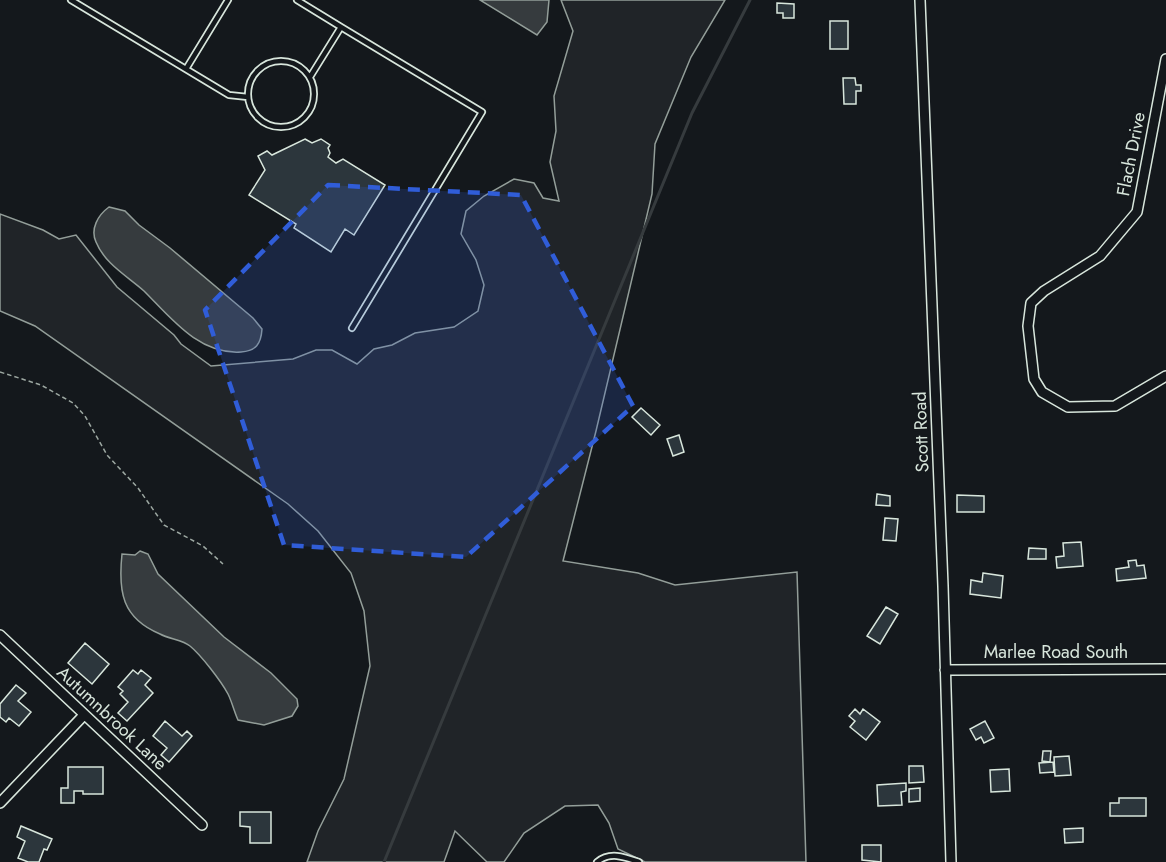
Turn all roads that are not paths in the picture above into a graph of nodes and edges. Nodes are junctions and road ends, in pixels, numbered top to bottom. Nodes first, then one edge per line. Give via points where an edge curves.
1 (71, 0) edge
2 (228, 0) edge
3 (297, 0) edge
4 (920, 0) edge
5 (341, 27) junction
6 (1166, 59) edge
7 (186, 69) junction
8 (310, 77) junction
9 (248, 97) junction
10 (352, 328) dead end
11 (1166, 376) edge
12 (0, 634) edge
13 (1166, 669) edge
14 (945, 670) junction
15 (84, 715) junction
16 (0, 803) edge
17 (202, 825) dead end
18 (597, 862) edge
19 (639, 862) edge
20 (951, 862) edge

1 - 7 lane
2 - 7 lane
3 - 5 lane
4 - 14 street, Scott Road
5 - 8 lane
5 - 10 lane via 482,112
6 - 11 street, Flach Drive via 1137,212 1100,256 1031,303 1028,326 1034,379 1042,392 1068,407 1115,406
7 - 9 lane via 229,95
8 - 9 lane via 293,63 271,63 254,76
8 - 9 lane via 315,98 312,108 306,117 287,127 276,127 257,117
12 - 15 street, Autumnbrook Lane
13 - 14 street, Marlee Road South
14 - 20 street, Scott Road
15 - 16 street
15 - 17 street, Autumnbrook Lane
18 - 19 lane via 620,855

